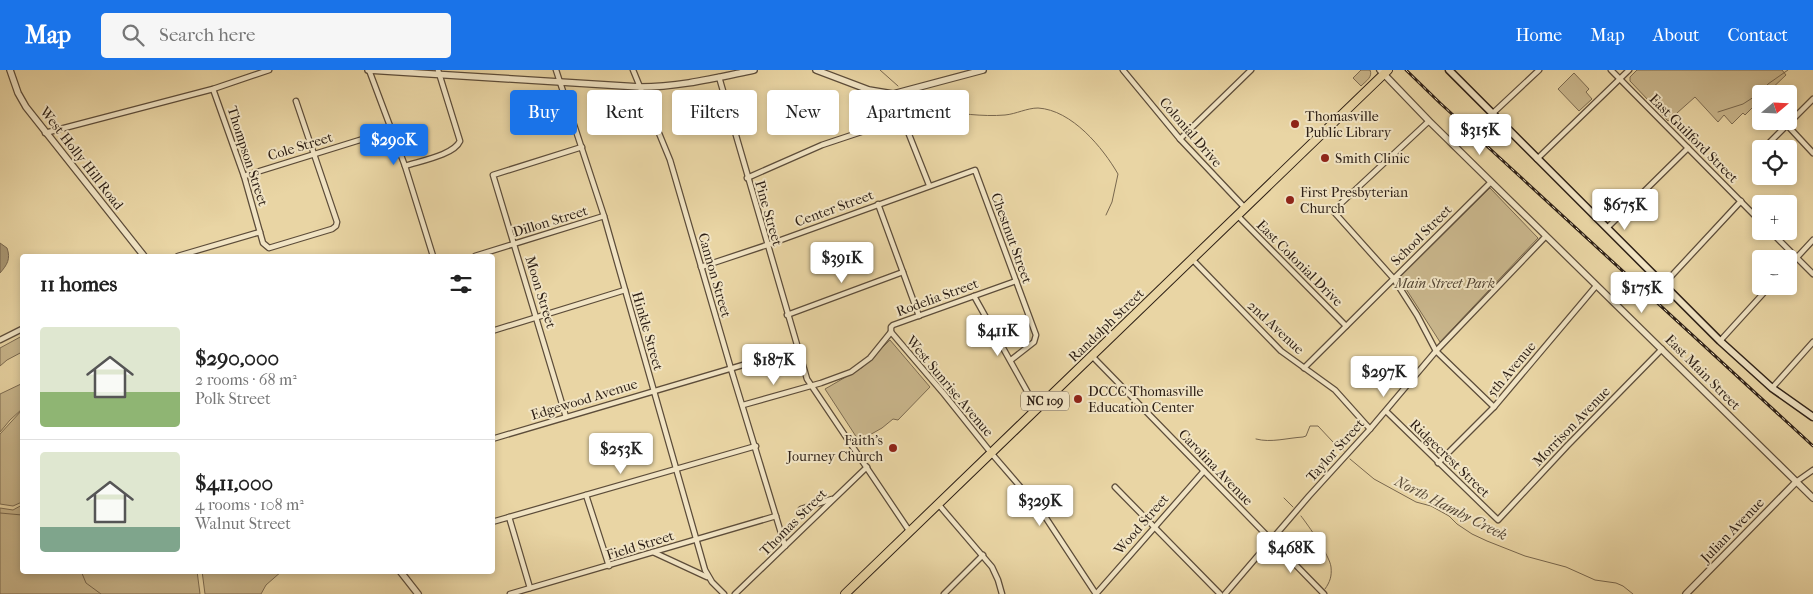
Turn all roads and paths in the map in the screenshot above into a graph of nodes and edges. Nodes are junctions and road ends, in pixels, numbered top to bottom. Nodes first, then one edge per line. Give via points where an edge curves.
1 (10, 70) edge
2 (269, 70) edge
3 (368, 70) edge
4 (556, 70) edge
5 (633, 70) edge
6 (754, 70) edge
7 (816, 70) edge
8 (983, 70) edge
9 (1123, 70) edge
10 (1251, 70) edge
11 (1448, 70) edge
12 (1539, 70) edge
13 (1610, 70) edge
14 (1629, 70) edge
15 (740, 71) edge
16 (1384, 71) edge
17 (439, 72) edge
18 (719, 77) junction
19 (1619, 79) junction
20 (561, 82) junction
21 (640, 87) junction
22 (213, 89) junction
23 (869, 90) edge
24 (909, 90) edge
25 (1813, 99) edge
26 (296, 101) dead end
27 (1492, 114) junction
28 (1798, 114) edge
29 (1429, 121) junction
30 (392, 130) junction
31 (1782, 130) edge
32 (1792, 130) edge
33 (45, 133) junction
34 (852, 135) edge
35 (910, 135) edge
36 (1180, 139) junction
37 (1772, 140) edge
38 (582, 147) junction
39 (1688, 148) junction
40 (1813, 152) edge
41 (313, 154) junction
42 (1537, 158) junction
43 (405, 166) junction
44 (974, 170) joint
45 (244, 176) junction
46 (747, 178) junction
47 (1491, 182) junction
48 (930, 185) junction
49 (1741, 201) junction
50 (878, 204) junction
51 (1245, 208) junction
52 (1752, 213) edge
53 (1237, 215) junction
54 (604, 216) junction
55 (1607, 228) junction
56 (260, 232) junction
57 (1546, 236) junction
58 (1779, 240) edge
59 (1813, 240) edge
60 (514, 244) junction
61 (767, 246) junction
62 (1788, 250) edge
63 (142, 254) edge
64 (185, 254) edge
65 (432, 254) edge
66 (482, 254) edge
67 (1797, 257) edge
68 (1192, 259) junction
69 (1797, 259) edge
70 (701, 267) junction
71 (903, 272) junction
72 (1813, 274) edge
73 (1394, 279) junction
74 (1016, 281) junction
75 (1663, 285) junction
76 (1596, 286) junction
77 (625, 290) junction
78 (1762, 295) edge
79 (974, 296) junction
80 (787, 315) junction
81 (919, 316) junction
82 (537, 317) junction
83 (1346, 326) junction
84 (20, 330) edge
85 (495, 330) edge
86 (891, 332) junction
87 (0, 340) edge
88 (1720, 341) junction
89 (1813, 342) edge
90 (1662, 348) junction
91 (797, 349) junction
92 (1436, 351) junction
93 (1092, 356) junction
94 (1011, 360) junction
95 (1304, 368) junction
96 (731, 369) junction
97 (810, 386) junction
98 (1772, 388) junction
99 (653, 390) junction
100 (742, 405) junction
101 (1494, 407) junction
102 (1037, 409) junction
103 (1386, 411) junction
104 (566, 416) junction
105 (1813, 417) edge
106 (1370, 429) junction
107 (495, 438) edge
108 (756, 446) junction
109 (992, 454) junction
110 (1438, 463) junction
111 (866, 467) junction
112 (676, 469) junction
113 (1813, 470) edge
114 (1204, 471) junction
115 (1796, 482) junction
116 (1115, 487) dead end
117 (586, 495) junction
118 (833, 498) junction
119 (1813, 498) edge
120 (939, 505) junction
121 (801, 509) dead end
122 (776, 516) junction
123 (509, 517) junction
124 (1498, 520) joint
125 (495, 521) edge
126 (1153, 527) junction
127 (910, 532) junction
128 (696, 540) junction
129 (1272, 540) junction
130 (785, 546) junction
131 (653, 552) junction
132 (983, 555) junction
133 (609, 566) junction
134 (402, 574) edge
135 (708, 577) junction
136 (530, 588) junction
137 (418, 594) edge
138 (510, 594) edge
139 (724, 594) edge
140 (735, 594) edge
141 (846, 594) edge
142 (944, 594) edge
143 (1002, 594) edge
144 (1096, 594) edge
145 (1220, 594) edge
146 (1225, 594) edge
147 (1324, 594) edge
148 (1686, 594) edge

1 - 33 street, West Holly Hill Road via 18,93
2 - 22 street
3 - 17 street
3 - 30 street
4 - 20 street, Hinkle Street
5 - 21 street, Cannon Street
6 - 15 street
7 - 23 street
8 - 24 street
9 - 36 street, Colonial Drive
10 - 36 street
11 - 27 main road
12 - 27 street
13 - 19 street, East Guilford Street
14 - 19 street
15 - 18 street
16 - 29 street, East Main Street
16 - 51 main road, Randolph Street / NC 109
17 - 20 street
17 - 43 street via 460,141 449,152
18 - 21 street via 673,86
18 - 46 street, Pine Street
19 - 39 street, East Guilford Street
19 - 42 street
20 - 21 street
20 - 38 street, Hinkle Street
21 - 70 street, Cannon Street via 670,159
22 - 33 street
22 - 45 street, Thompson Street
25 - 28 street
26 - 41 street
27 - 42 main road
29 - 47 street, East Main Street
29 - 73 street via 1334,212
30 - 41 street, Cole Street
30 - 43 street
31 - 37 street
32 - 40 street
33 - 63 street, West Holly Hill Road
34 - 46 street
35 - 48 street
36 - 51 street, Colonial Drive
38 - 54 street, Hinkle Street
38 - 60 street, Moon Street via 493,175
39 - 49 street, East Guilford Street
39 - 55 street
41 - 45 street, Cole Street
41 - 56 street via 336,226 269,248 265,246
42 - 55 main road
43 - 65 street
44 - 48 street, Center Street
44 - 74 street, Chestnut Street
45 - 56 street, Thompson Street
46 - 61 street, Pine Street
47 - 57 street, East Main Street
47 - 73 street, School Street
48 - 50 street, Center Street
49 - 52 street, East Guilford Street
49 - 75 street
50 - 61 street, Center Street
50 - 71 street
51 - 53 main road, Randolph Street / NC 109
53 - 68 main road, Randolph Street / NC 109
53 - 83 street, East Colonial Drive
54 - 60 street, Dillon Street
54 - 77 street, Hinkle Street
55 - 75 main road
56 - 64 street
57 - 76 street, East Main Street
57 - 92 street, Taylor Street
58 - 62 street
59 - 67 street
60 - 66 street, Dillon Street
60 - 82 street, Moon Street
61 - 70 street, Center Street
61 - 80 street, Pine Street
68 - 93 main road, Randolph Street / NC 109
68 - 95 street, 2nd Avenue via 1281,351
69 - 72 street
70 - 96 street, Cannon Street
71 - 80 street
71 - 81 street
73 - 83 street, School Street
73 - 92 street
74 - 79 street, Rodelia Street
74 - 94 street, Chestnut Street via 1036,339
75 - 88 main road
76 - 90 street, East Main Street
76 - 101 street, 5th Avenue
77 - 82 street
77 - 99 street, Hinkle Street
78 - 88 street
79 - 81 street, Rodelia Street
79 - 94 street
80 - 91 street, Pine Street
81 - 86 street, Rodelia Street via 893,325
82 - 85 street
82 - 104 street, Moon Street
83 - 95 street, School Street
84 - 87 street
86 - 97 street, Rodelia Street via 870,358 858,367
86 - 109 street, West Sunrise Avenue
88 - 98 main road
89 - 98 street
90 - 115 street, East Main Street
90 - 124 street, Morrison Avenue
91 - 96 street, Edgewood Avenue
91 - 97 street, Pine Street
92 - 101 street
92 - 103 street, Taylor Street
93 - 102 main road, Randolph Street / NC 109
93 - 114 street, Carolina Avenue
94 - 102 street
95 - 106 street, 2nd Avenue via 1335,390
96 - 99 street, Edgewood Avenue
96 - 100 street, Cannon Street
97 - 100 street, Rodelia Street
97 - 111 street, Pine Street
98 - 105 main road
99 - 104 street, Edgewood Avenue
99 - 112 street, Hinkle Street
100 - 108 street, Cannon Street
101 - 110 street, 5th Avenue
102 - 109 main road, Randolph Street / NC 109
103 - 106 street, Taylor Street
103 - 110 street, Ridgecrest Street
104 - 107 street, Edgewood Avenue
106 - 129 street, Taylor Street
108 - 112 street
108 - 122 street, Cannon Street
109 - 120 main road, Randolph Street / NC 109
109 - 144 street, West Sunrise Avenue via 1042,512
110 - 124 street, Ridgecrest Street
111 - 118 street, Thomas Street
111 - 127 street, Pine Street
112 - 117 street
112 - 128 street, Hinkle Street
113 - 115 street
114 - 126 street, Wood Street
114 - 129 street, Carolina Avenue
115 - 119 street, East Main Street
115 - 148 street, Julian Avenue
116 - 126 street
117 - 123 street
117 - 133 street
118 - 121 street
118 - 130 street, Thomas Street
120 - 127 main road, Randolph Street / NC 109
120 - 132 street
122 - 128 street, Field Street
122 - 130 street, Cannon Street
123 - 125 street
123 - 136 street
126 - 144 street, Wood Street
126 - 145 street
127 - 141 main road, Randolph Street / NC 109
128 - 131 street, Field Street
128 - 135 street, Hinkle Street
129 - 146 street, Taylor Street
129 - 147 street, Carolina Avenue
130 - 140 street, Thomas Street
131 - 133 street, Field Street
131 - 135 street
132 - 142 street
132 - 143 street via 995,571
133 - 136 street, Field Street
134 - 137 street
135 - 139 street, Hinkle Street
136 - 138 street, Field Street

